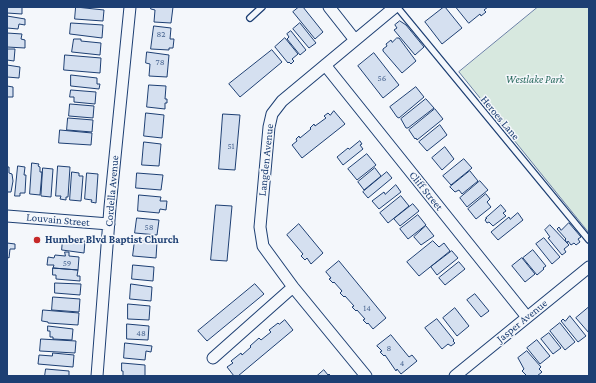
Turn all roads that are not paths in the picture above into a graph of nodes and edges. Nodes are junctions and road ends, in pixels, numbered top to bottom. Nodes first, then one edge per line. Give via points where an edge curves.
1 (130, 7) edge
2 (262, 7) edge
3 (329, 7) edge
4 (396, 7) edge
5 (250, 18) dead end
6 (355, 40) junction
7 (325, 65) junction
8 (7, 216) edge
9 (109, 224) junction
10 (589, 240) edge
11 (589, 267) edge
12 (293, 287) junction
13 (527, 317) junction
14 (213, 358) dead end
15 (97, 376) edge
16 (366, 376) edge
17 (456, 376) edge

1 - 9 street, Cordella Avenue
2 - 5 lane
3 - 6 street
4 - 6 street, Langden Avenue
4 - 10 lane, Heroes Lane
6 - 7 street, Langden Avenue
7 - 12 street, Langden Avenue via 282,101 272,114 269,127 260,228 263,246
7 - 13 street, Cliff Street
8 - 9 street, Louvain Street
9 - 15 street, Cordella Avenue
11 - 13 street, Jasper Avenue
12 - 14 street
12 - 16 street, Langden Avenue
13 - 17 street, Jasper Avenue

